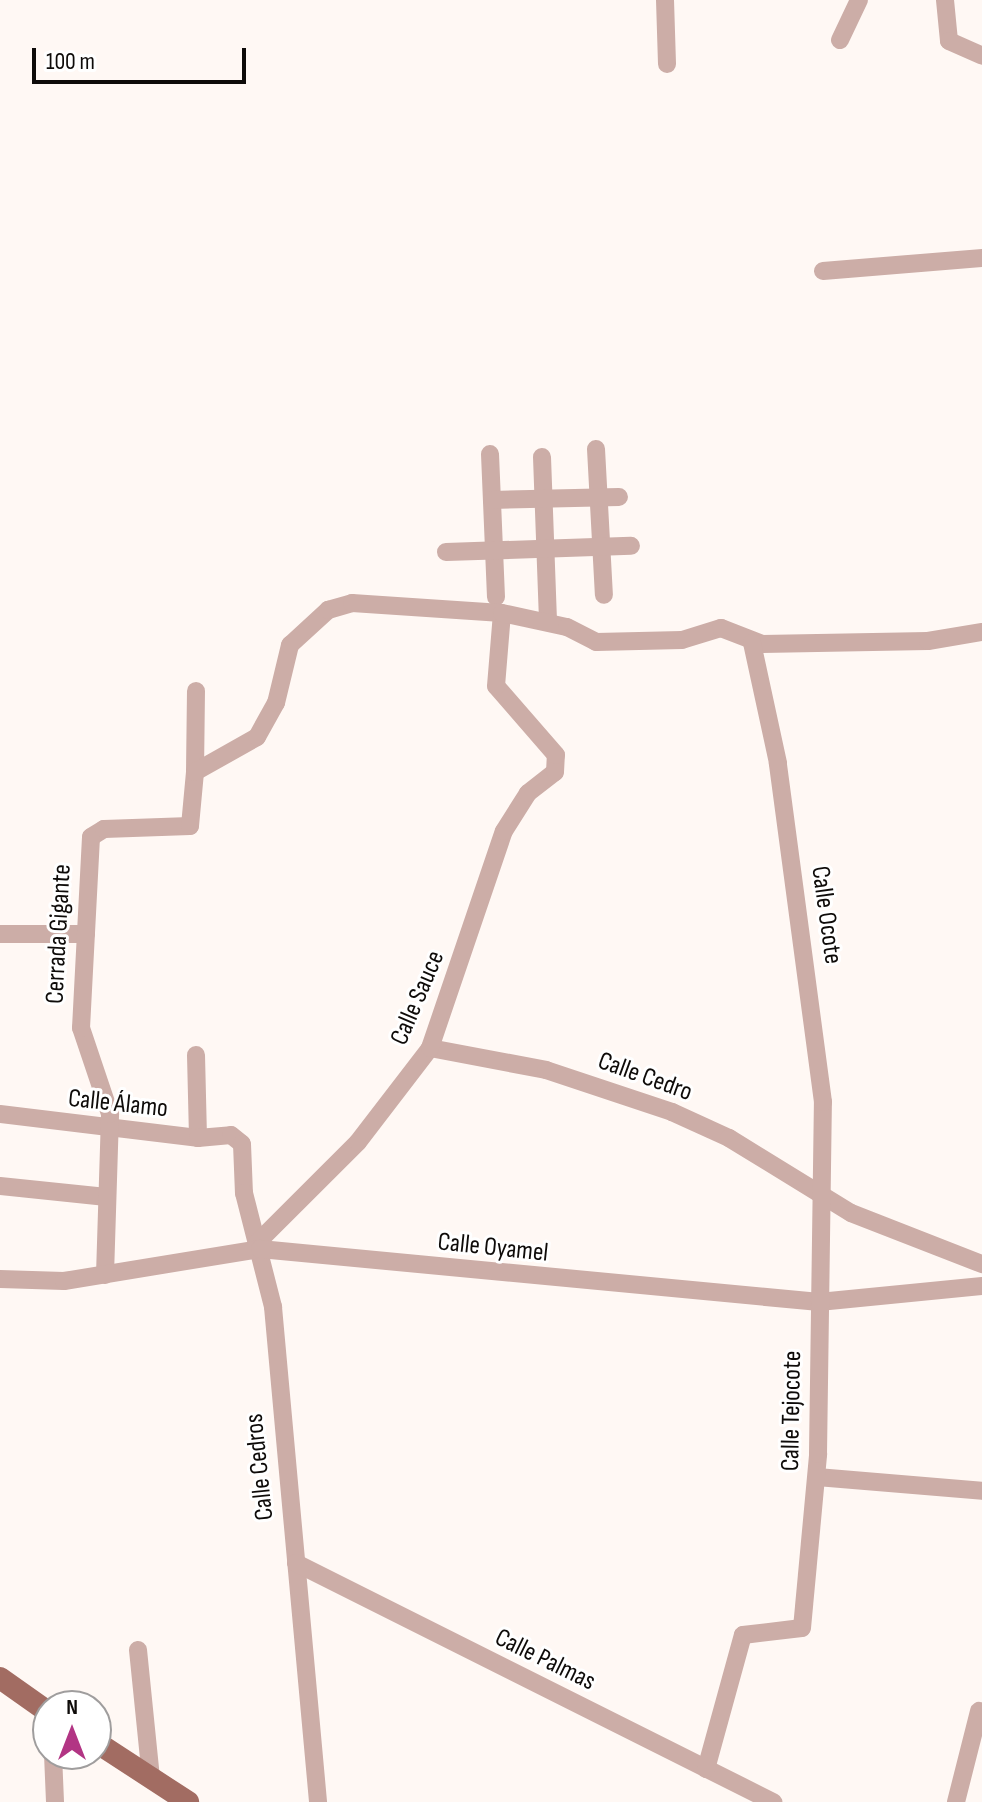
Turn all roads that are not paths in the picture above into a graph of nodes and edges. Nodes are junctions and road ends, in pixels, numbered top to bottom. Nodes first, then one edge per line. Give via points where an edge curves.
1 (665, 0) edge
2 (859, 0) edge
3 (945, 0) edge
4 (840, 40) dead end
5 (982, 56) edge
6 (667, 64) dead end
7 (982, 258) edge
8 (823, 271) dead end
9 (596, 449) dead end
10 (490, 454) dead end
11 (542, 457) dead end
12 (599, 497) junction
13 (619, 497) dead end
14 (544, 498) junction
15 (492, 500) junction
16 (631, 546) dead end
17 (603, 547) junction
18 (546, 549) junction
19 (494, 551) junction
20 (446, 552) dead end
21 (604, 595) dead end
22 (499, 605) junction
23 (548, 622) junction
24 (982, 632) edge
25 (752, 643) junction
26 (196, 691) dead end
27 (195, 772) junction
28 (0, 934) edge
29 (86, 934) junction
30 (430, 1048) junction
31 (196, 1055) dead end
32 (0, 1114) edge
33 (111, 1130) junction
34 (231, 1135) joint
35 (198, 1138) junction
36 (0, 1186) edge
37 (106, 1197) junction
38 (825, 1197) junction
39 (259, 1246) junction
40 (982, 1264) edge
41 (105, 1275) junction
42 (0, 1279) edge
43 (982, 1286) edge
44 (819, 1302) junction
45 (817, 1477) junction
46 (982, 1491) edge
47 (296, 1563) junction
48 (138, 1650) dead end
49 (0, 1678) edge
50 (32, 1701) edge
51 (979, 1711) dead end
52 (112, 1752) edge
53 (706, 1769) junction
54 (54, 1770) edge
55 (151, 1777) junction
56 (55, 1802) edge
57 (188, 1802) edge
58 (318, 1802) edge
59 (773, 1802) edge
60 (956, 1802) edge

1 - 6 street
2 - 4 street
3 - 5 street via 949,41
7 - 8 street
9 - 12 street
10 - 15 street
11 - 14 street
12 - 13 street
12 - 14 street
12 - 17 street
14 - 15 street
14 - 18 street
15 - 19 street
16 - 17 street
17 - 18 street
17 - 21 street
18 - 19 street
18 - 23 street
19 - 20 street
19 - 22 street
22 - 23 street
22 - 27 street via 352,603 328,610 290,645 276,703 257,737
22 - 30 street, Calle Sauce via 496,686 556,755 555,772 516,807 504,831
23 - 25 street via 596,642 662,642 721,628
24 - 25 street via 928,641
25 - 38 street, Calle Ocote via 778,763 809,977
26 - 27 street
27 - 29 street, Cerrada Gigante via 190,826 95,833
28 - 29 street
29 - 33 street, Cerrada Gigante via 82,1040
30 - 38 street, Calle Cedro via 546,1070 672,1112
30 - 39 street, Calle Sauce via 358,1142
31 - 35 street
32 - 33 street, Calle Álamo
33 - 35 street, Calle Álamo
33 - 37 street
34 - 35 street, Calle Álamo
34 - 39 street, Calle Cedros via 244,1150 244,1193
36 - 37 street
37 - 41 street
38 - 40 street, Calle Cedro
38 - 44 street, Calle Tejocote
39 - 41 street, Calle Oyamel
39 - 44 street, Calle Oyamel
39 - 47 street, Calle Cedros via 273,1307
41 - 42 street, Calle Oyamel
43 - 44 street, Calle Oyamel
44 - 45 street, Calle Tejocote
45 - 46 street
45 - 53 street, Calle Tejocote via 803,1625 798,1632 743,1635
47 - 53 street, Calle Palmas
47 - 58 street, Calle Cedros
48 - 55 street
49 - 50 main road
51 - 60 street
52 - 55 main road
53 - 59 street, Calle Palmas
54 - 56 street
55 - 57 main road

